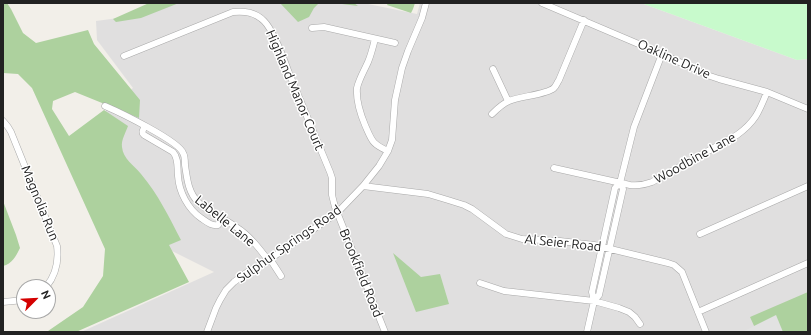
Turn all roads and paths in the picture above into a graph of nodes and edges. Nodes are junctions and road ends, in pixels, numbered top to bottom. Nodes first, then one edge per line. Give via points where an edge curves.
1 (426, 3) edge
2 (542, 3) edge
3 (584, 20) junction
4 (312, 28) dead end
5 (375, 38) junction
6 (395, 44) dead end
7 (662, 54) junction
8 (124, 56) dead end
9 (493, 69) dead end
10 (767, 92) junction
11 (508, 101) junction
12 (105, 106) dead end
13 (808, 109) edge
14 (492, 114) dead end
15 (3, 122) edge
16 (145, 126) junction
17 (388, 151) junction
18 (554, 168) dead end
19 (620, 183) junction
20 (363, 186) junction
21 (808, 186) edge
22 (337, 213) junction
23 (609, 214) junction
24 (617, 216) junction
25 (222, 218) junction
26 (700, 234) dead end
27 (602, 246) junction
28 (610, 248) junction
29 (269, 260) junction
30 (808, 263) edge
31 (596, 275) junction
32 (281, 276) dead end
33 (603, 276) junction
34 (52, 279) edge
35 (480, 283) dead end
36 (16, 301) edge
37 (594, 301) junction
38 (3, 302) edge
39 (698, 312) junction
40 (640, 324) dead end
41 (207, 332) edge
42 (386, 332) edge
43 (587, 332) edge
44 (706, 332) edge

1 - 17 street, Sulphur Springs Road via 402,68
2 - 3 street, Oakline Drive
3 - 7 street, Oakline Drive
3 - 11 street via 554,88 544,93
4 - 5 street via 324,27
5 - 6 street
5 - 17 street via 357,88 357,101 370,138 376,145
7 - 10 street, Oakline Drive via 719,80
7 - 19 street via 634,127
8 - 22 street, Highland Manor Court via 233,12 246,11 264,20 282,56 330,172
9 - 11 street
10 - 13 street, Oakline Drive
10 - 19 street, Woodbine Lane via 756,117 737,135 652,182 641,186
11 - 14 street
12 - 16 street, Labelle Lane
15 - 34 street, Magnolia Run via 11,132 57,246 58,258
16 - 25 street, Labelle Lane via 181,149 188,184 194,197 207,210
16 - 25 street via 142,133 173,152 177,158 180,187 191,208 212,225 218,225
17 - 20 street, Sulphur Springs Road
18 - 19 street, Woodbine Lane
19 - 23 street via 615,188
19 - 24 street via 623,189
20 - 22 street, Sulphur Springs Road
20 - 27 street, Al Seier Road via 428,194 464,205 506,234 522,239
21 - 26 street
22 - 29 street, Sulphur Springs Road
22 - 42 street, Brookfield Road
23 - 24 street
23 - 27 street
24 - 28 street
25 - 29 street, Labelle Lane via 246,234
27 - 28 street, Al Seier Road
27 - 31 street
28 - 33 street
28 - 39 street, Al Seier Road via 674,265 682,272
29 - 32 street, Labelle Lane
29 - 41 street, Sulphur Springs Road via 246,273 226,290
30 - 39 street
31 - 33 street
31 - 37 street via 592,292
33 - 37 street via 599,295
35 - 37 street via 504,291
36 - 38 street
37 - 40 street via 628,312
37 - 43 street
39 - 44 street, Al Seier Road

